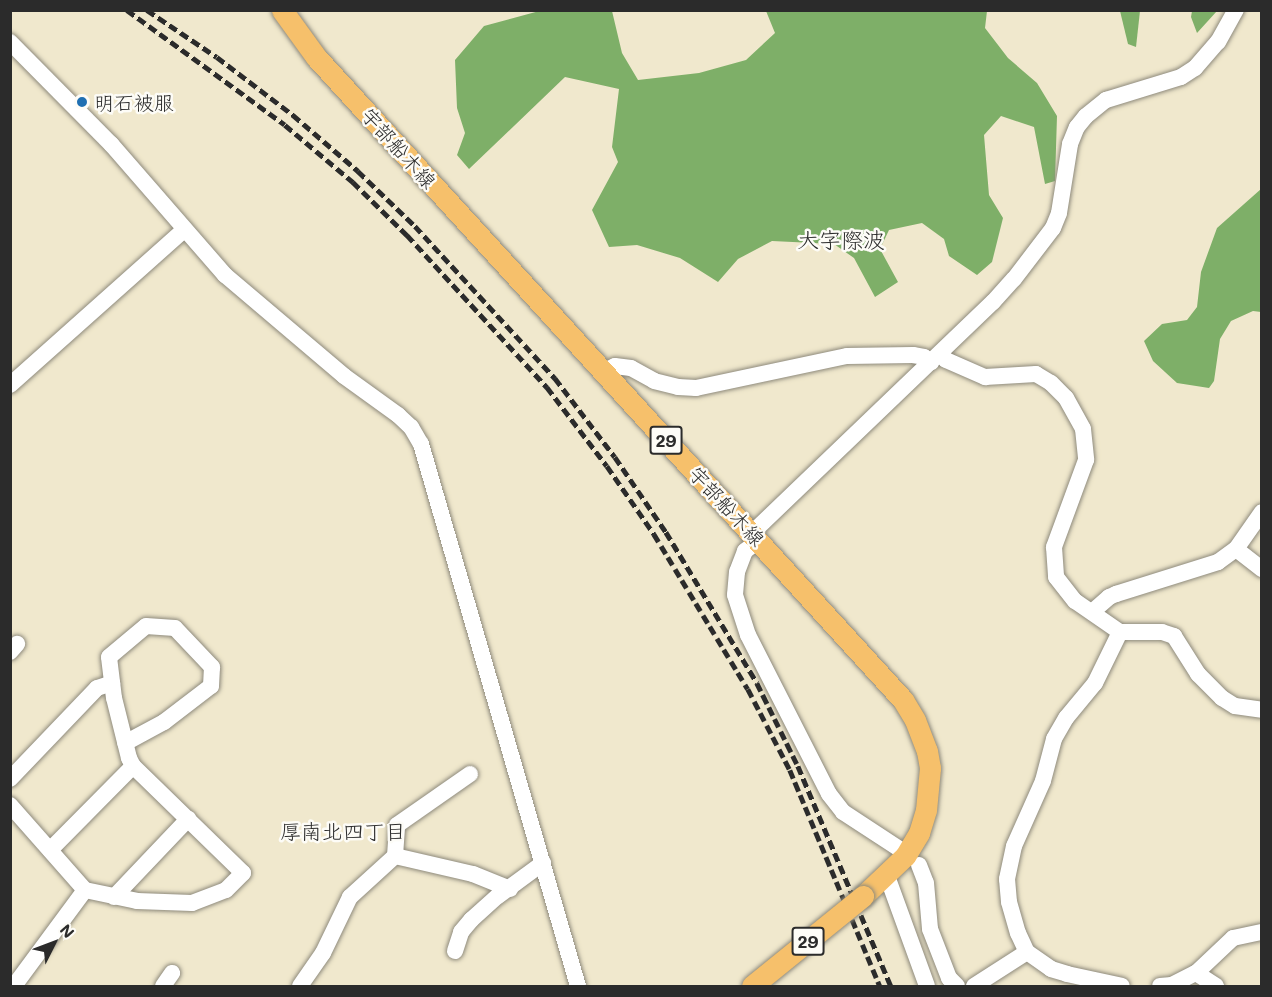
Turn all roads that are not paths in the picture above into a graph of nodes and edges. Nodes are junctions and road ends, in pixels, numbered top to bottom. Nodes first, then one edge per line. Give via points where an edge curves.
1 (282, 10) edge
2 (1236, 10) edge
3 (10, 42) edge
4 (185, 229) junction
5 (935, 358) junction
6 (603, 372) junction
7 (10, 385) edge
8 (1262, 512) edge
9 (756, 536) junction
10 (1236, 549) junction
11 (1262, 569) edge
12 (1092, 612) junction
13 (1120, 632) junction
14 (112, 683) junction
15 (1262, 710) edge
16 (125, 743) junction
17 (133, 766) junction
18 (470, 774) dead end
19 (10, 779) edge
20 (10, 805) edge
21 (188, 819) junction
22 (898, 848) dead end
23 (50, 850) junction
24 (395, 856) junction
25 (543, 863) junction
26 (919, 866) dead end
27 (887, 876) junction
28 (510, 889) junction
29 (85, 890) junction
30 (114, 897) junction
31 (1262, 932) edge
32 (455, 951) dead end
33 (1027, 952) junction
34 (1196, 973) junction
35 (14, 987) edge
36 (300, 987) edge
37 (578, 987) edge
38 (752, 987) edge
39 (927, 987) edge
40 (957, 987) edge
41 (974, 987) edge
42 (1122, 987) edge
43 (1160, 987) edge
44 (1216, 987) edge

1 - 6 main road, 宇部船木線 / 29 via 316,57
2 - 5 street via 1218,42 1195,68 1170,81 1106,100 1086,116 1070,144 1061,205 1053,228 993,302
3 - 4 street via 111,144
4 - 7 street
4 - 25 street via 225,275 263,310 398,415 421,444
5 - 6 street via 848,356 696,388 654,381 631,368 615,366
5 - 9 street
5 - 12 street via 985,377 1036,374 1066,398 1083,429 1086,460 1054,547 1054,561 1056,577 1064,589
6 - 9 main road, 宇部船木線 / 29
8 - 10 street
9 - 22 street via 737,572 735,595 748,635 830,794 843,812
9 - 27 main road, 宇部船木線 / 29 via 887,681 921,734 930,768 926,810 919,833
10 - 11 street
10 - 12 street via 1206,568 1162,578 1109,597
12 - 13 street
13 - 15 street via 1162,632 1174,636 1198,674 1222,698 1234,706
13 - 33 street via 1095,682 1054,739 1043,781 1014,846 1007,879 1009,902
14 - 16 street
14 - 16 street via 109,657 146,626 175,628 212,667 211,686 164,722
14 - 19 street via 97,688
16 - 17 street
17 - 21 street
17 - 23 street
18 - 24 street via 397,825
20 - 23 street
21 - 30 street
21 - 30 street via 243,873 226,891 192,903
23 - 29 street
24 - 28 street via 473,874
24 - 36 street via 350,897 323,953
25 - 28 street
25 - 37 street
26 - 40 street via 926,883 930,929 949,978
27 - 38 main road, 宇部船木線 / 29, bridge
27 - 39 street
28 - 32 street via 471,920
29 - 30 street
29 - 35 street
31 - 34 street via 1233,938
33 - 41 street
33 - 42 street via 1067,975
34 - 43 street
34 - 44 street

